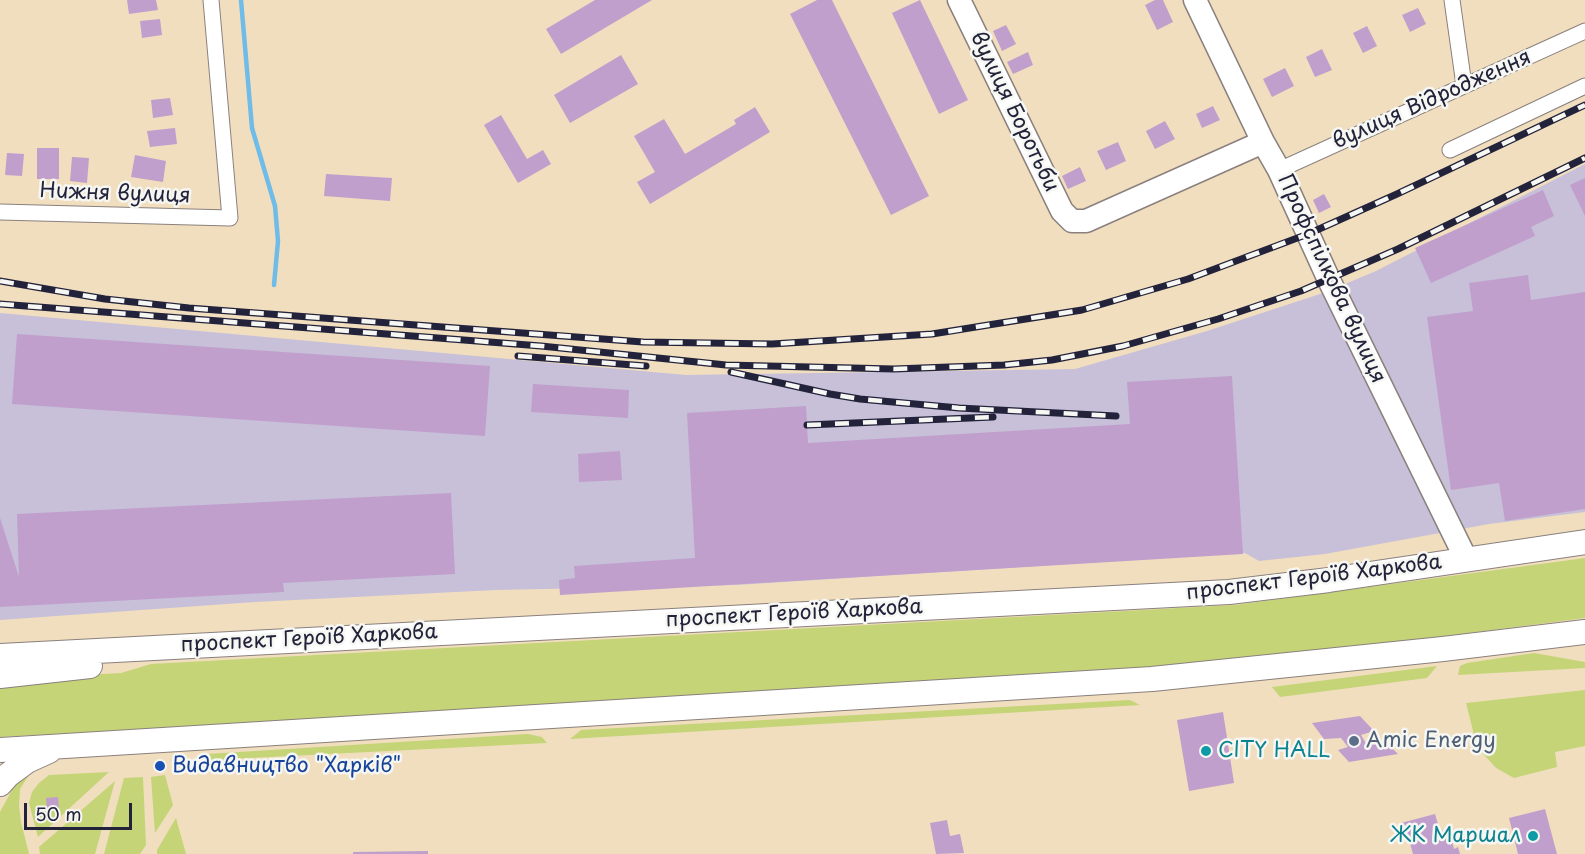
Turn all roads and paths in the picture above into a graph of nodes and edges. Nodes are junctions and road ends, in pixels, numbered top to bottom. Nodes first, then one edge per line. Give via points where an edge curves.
1 (211, 0) edge
2 (959, 0) edge
3 (1195, 0) edge
4 (1452, 0) edge
5 (1585, 31) edge
6 (1464, 85) junction
7 (1585, 86) edge
8 (1263, 142) junction
9 (1450, 150) dead end
10 (1280, 170) junction
11 (0, 212) edge
12 (1585, 542) edge
13 (1466, 560) junction
14 (1585, 632) edge
15 (140, 648) junction
16 (0, 656) edge
17 (0, 665) edge
18 (0, 676) edge
19 (75, 745) junction
20 (0, 750) edge
21 (0, 784) edge

1 - 11 street, Нижня вулиця via 230,218
2 - 8 street, вулиця Боротьби via 1062,210 1072,221 1086,221
3 - 8 street, Профспілкова вулиця
4 - 6 street
5 - 6 street, вулиця Відродження
6 - 10 street, вулиця Відродження
7 - 9 street
8 - 10 street, Профспілкова вулиця
10 - 13 street, Профспілкова вулиця via 1329,280
12 - 13 main road, проспект Героїв Харкова
13 - 15 main road, проспект Героїв Харкова via 1229,592
14 - 19 main road via 1152,679
15 - 16 main road, проспект Героїв Харкова
15 - 17 main road via 90,659
15 - 18 main road via 97,664
19 - 20 main road
19 - 21 main road via 27,760

